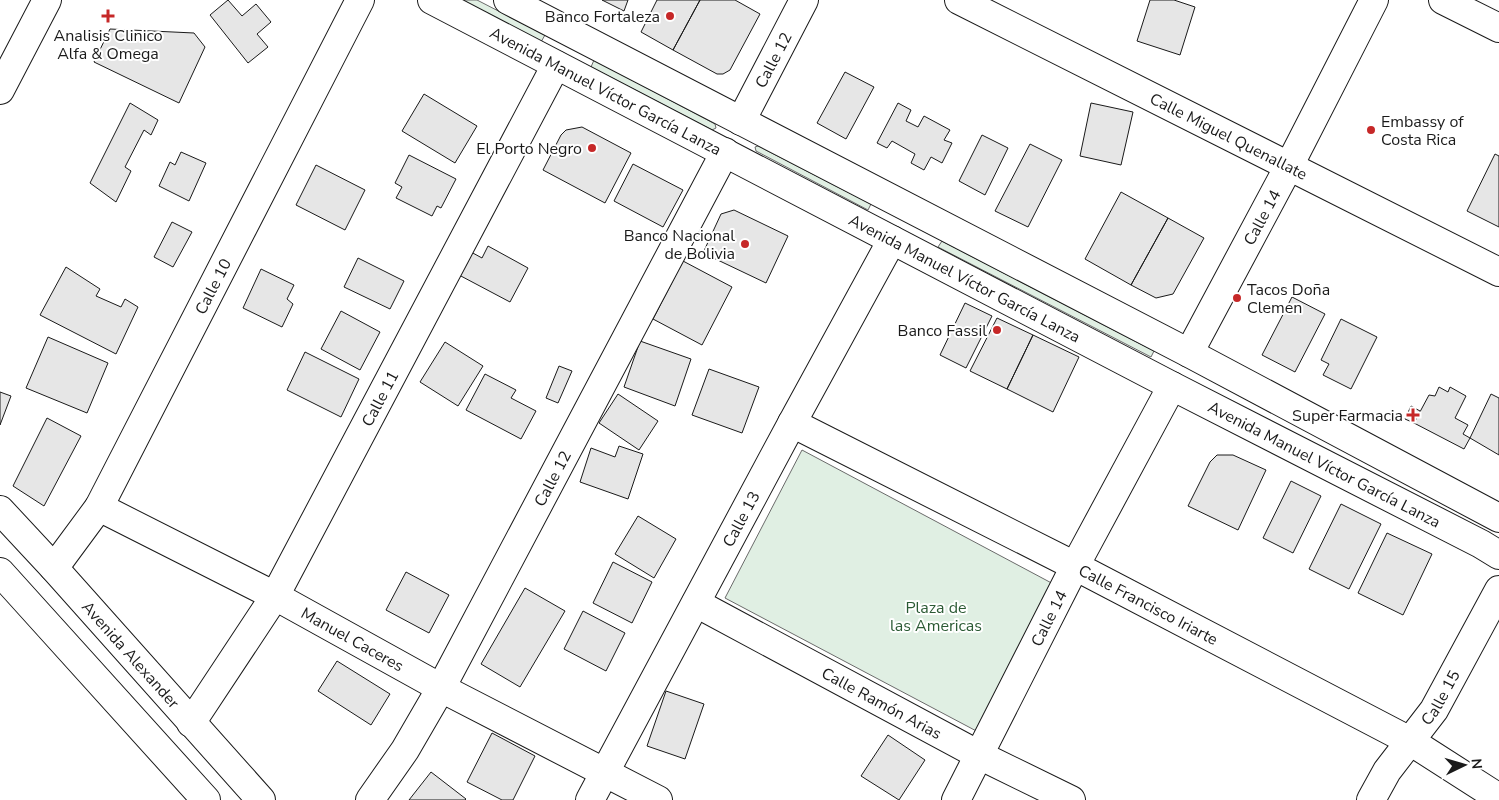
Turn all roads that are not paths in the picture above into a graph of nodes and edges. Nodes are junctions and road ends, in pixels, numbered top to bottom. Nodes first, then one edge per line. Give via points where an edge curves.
1 (47, 0) edge
2 (360, 0) edge
3 (432, 0) edge
4 (508, 0) edge
5 (804, 0) edge
6 (959, 0) edge
7 (1374, 0) edge
8 (1443, 0) edge
9 (1499, 28) edge
10 (572, 34) junction
11 (556, 65) junction
12 (0, 90) edge
13 (741, 121) junction
14 (725, 152) junction
15 (1288, 166) junction
16 (908, 208) junction
17 (892, 240) junction
18 (1499, 272) edge
19 (1189, 353) junction
20 (1172, 386) junction
21 (792, 424) junction
22 (99, 507) junction
23 (0, 510) edge
24 (1499, 518) edge
25 (1499, 555) edge
26 (1075, 566) junction
27 (54, 568) junction
28 (0, 572) edge
29 (1499, 590) edge
30 (275, 596) junction
31 (696, 603) junction
32 (442, 688) junction
33 (191, 723) junction
34 (1410, 741) junction
35 (979, 755) junction
36 (606, 773) junction
37 (1499, 798) edge
38 (206, 800) edge
39 (261, 800) edge
40 (370, 800) edge
41 (590, 800) edge
42 (658, 800) edge
43 (956, 800) edge
44 (1071, 800) edge
45 (1372, 800) edge

1 - 12 street
2 - 22 street, Calle 10
3 - 11 street, Avenida Manuel Víctor García Lanza
4 - 10 street, Avenida Manuel Víctor García Lanza
5 - 13 street, Calle 12
6 - 15 street, Calle Miguel Quenallate
7 - 15 street, Calle 14
8 - 9 street
10 - 11 street, Calle 11
10 - 13 street, Avenida Manuel Víctor García Lanza
11 - 14 street, Avenida Manuel Víctor García Lanza
11 - 30 street, Calle 11
13 - 14 street, Calle 12
13 - 16 street, Avenida Manuel Víctor García Lanza
14 - 17 street, Avenida Manuel Víctor García Lanza
14 - 32 street, Calle 12
15 - 18 street, Calle Miguel Quenallate
15 - 19 street, Calle 14
16 - 17 street, Calle 13
16 - 19 street, Avenida Manuel Víctor García Lanza
17 - 20 street, Avenida Manuel Víctor García Lanza
17 - 21 street, Calle 13
19 - 20 street, Calle 14
19 - 24 street, Avenida Manuel Víctor García Lanza
20 - 25 street, Avenida Manuel Víctor García Lanza
20 - 26 street, Calle 14
21 - 26 street, Calle Francisco Iriarte
21 - 31 street, Calle 13
22 - 27 street, Calle 10
22 - 30 street, Manuel Caceres
23 - 27 street, Avenida Alexander
26 - 34 street, Calle Francisco Iriarte
26 - 35 street, Calle 14
27 - 33 street, Avenida Alexander
28 - 38 street
29 - 34 street, Calle 15 via 1434,710
30 - 32 street, Manuel Caceres
30 - 33 street, Calle 11
31 - 35 street, Calle Ramón Arias
31 - 36 street, Calle 13
32 - 36 street, Manuel Caceres
32 - 40 street, Calle 12
33 - 39 street, Avenida Alexander
34 - 37 street, Calle Francisco Iriarte
34 - 45 street, Calle 15 via 1387,771
35 - 43 street, Calle 14
35 - 44 street, Calle Ramón Arias
36 - 41 street, Calle 13
36 - 42 street, Manuel Caceres

